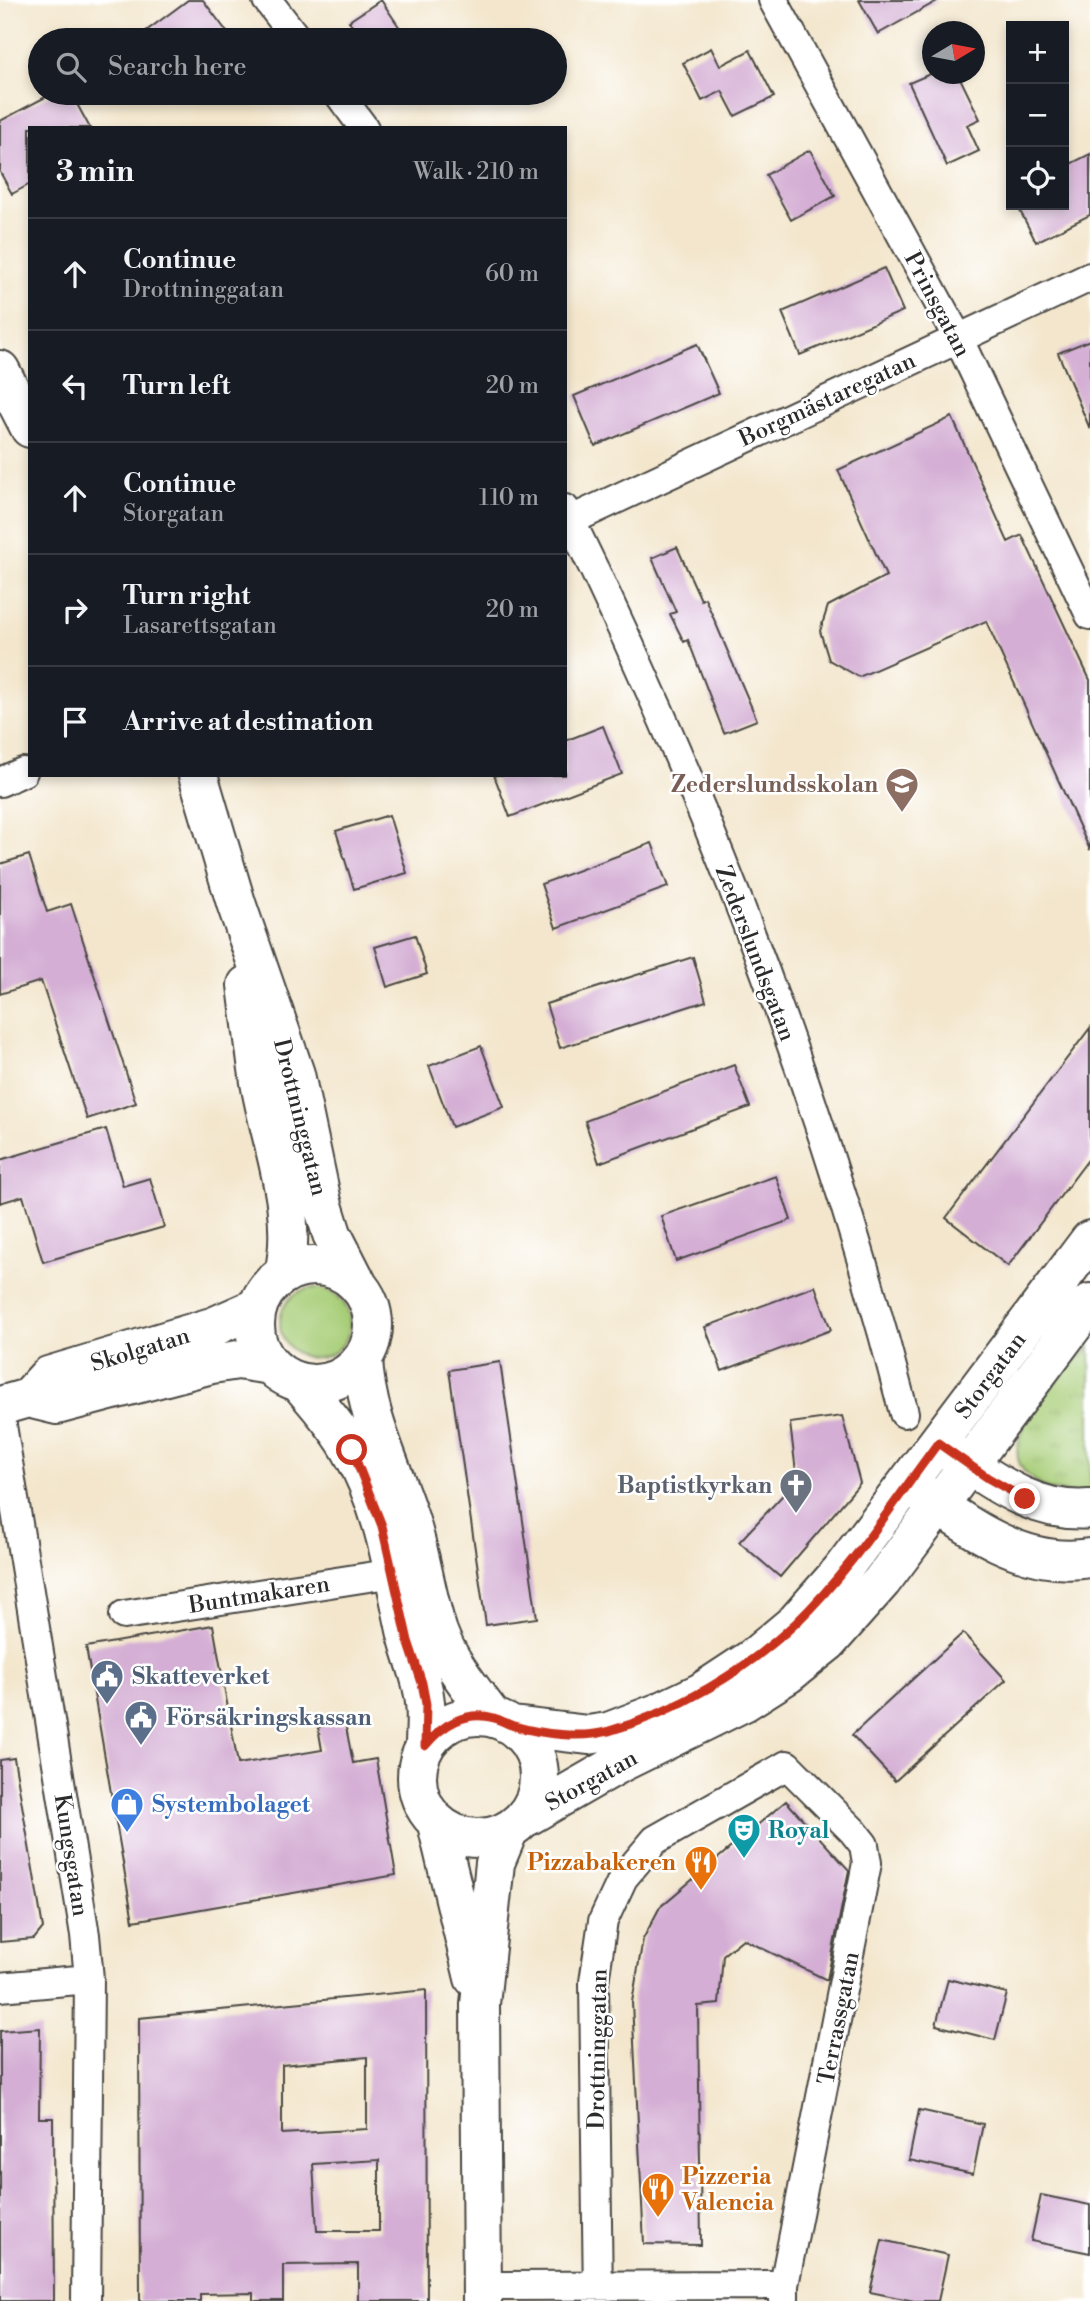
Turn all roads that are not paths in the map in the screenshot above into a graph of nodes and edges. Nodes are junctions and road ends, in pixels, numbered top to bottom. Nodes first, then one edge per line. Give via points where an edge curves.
1 (267, 0) edge
2 (773, 0) edge
3 (289, 28) edge
4 (347, 105) edge
5 (363, 126) edge
6 (1090, 277) edge
7 (958, 338) junction
8 (0, 370) edge
9 (28, 424) edge
10 (567, 518) edge
11 (1090, 615) edge
12 (199, 777) edge
13 (236, 903) junction
14 (1090, 1240) edge
15 (284, 1274) junction
16 (359, 1287) junction
17 (1090, 1303) edge
18 (258, 1307) junction
19 (363, 1358) junction
20 (285, 1373) junction
21 (10, 1406) edge
22 (904, 1413) dead end
23 (938, 1443) junction
24 (970, 1466) junction
25 (909, 1482) junction
26 (940, 1506) junction
27 (1090, 1509) edge
28 (1090, 1558) edge
29 (394, 1573) junction
30 (124, 1615) dead end
31 (503, 1722) junction
32 (425, 1746) junction
33 (787, 1765) joint
34 (438, 1824) junction
35 (517, 1824) junction
36 (89, 1979) junction
37 (0, 1987) edge
38 (480, 2004) junction
39 (598, 2293) edge
40 (784, 2293) edge
41 (482, 2294) edge
42 (86, 2301) edge

1 - 3 street
2 - 7 street, Prinsgatan
4 - 5 street
6 - 7 street, Borgmästaregatan
7 - 10 street, Borgmästaregatan
7 - 11 street, Prinsgatan
8 - 9 street
10 - 22 street, Zederslundsgatan via 680,761 769,984 862,1254
12 - 13 street, Drottninggatan
13 - 15 street, Drottninggatan via 260,1083 288,1210 290,1247
13 - 16 street, Drottninggatan via 295,1074 332,1234
14 - 23 street, Storgatan
15 - 16 street via 324,1267 344,1274
15 - 18 street
16 - 19 street via 373,1323
17 - 24 street, Storgatan
18 - 20 street via 257,1338
18 - 21 street, Skolgatan via 215,1326 48,1376
19 - 20 street via 351,1371 317,1384
19 - 31 street via 370,1415 408,1515 439,1633 458,1672
20 - 21 street, Skolgatan via 238,1360 57,1405
20 - 29 street via 329,1417 352,1450 382,1526
21 - 36 street, Kungsgatan
23 - 24 street
23 - 25 street, Storgatan
24 - 26 street, Storgatan
24 - 27 street via 1050,1509
25 - 26 street
25 - 31 street, Storgatan via 796,1622 700,1693 608,1732 560,1733
26 - 28 street via 1008,1548 1051,1558
26 - 35 street, Storgatan via 828,1642 788,1674 744,1702 589,1779
29 - 30 street, Buntmakaren
29 - 32 street via 426,1704
31 - 32 street via 474,1716 455,1720
31 - 35 street via 526,1737 540,1769 540,1786
32 - 34 street via 416,1779 423,1803
33 - 39 street, Drottninggatan via 655,1840 623,1878 603,1921 594,1982
33 - 40 street, Terrassgatan via 853,1831 864,1845 867,1863
34 - 35 street via 479,1839
34 - 38 street
35 - 38 street via 495,1863
36 - 37 street
36 - 42 street, Kungsgatan
38 - 41 street
39 - 40 street
39 - 41 street

